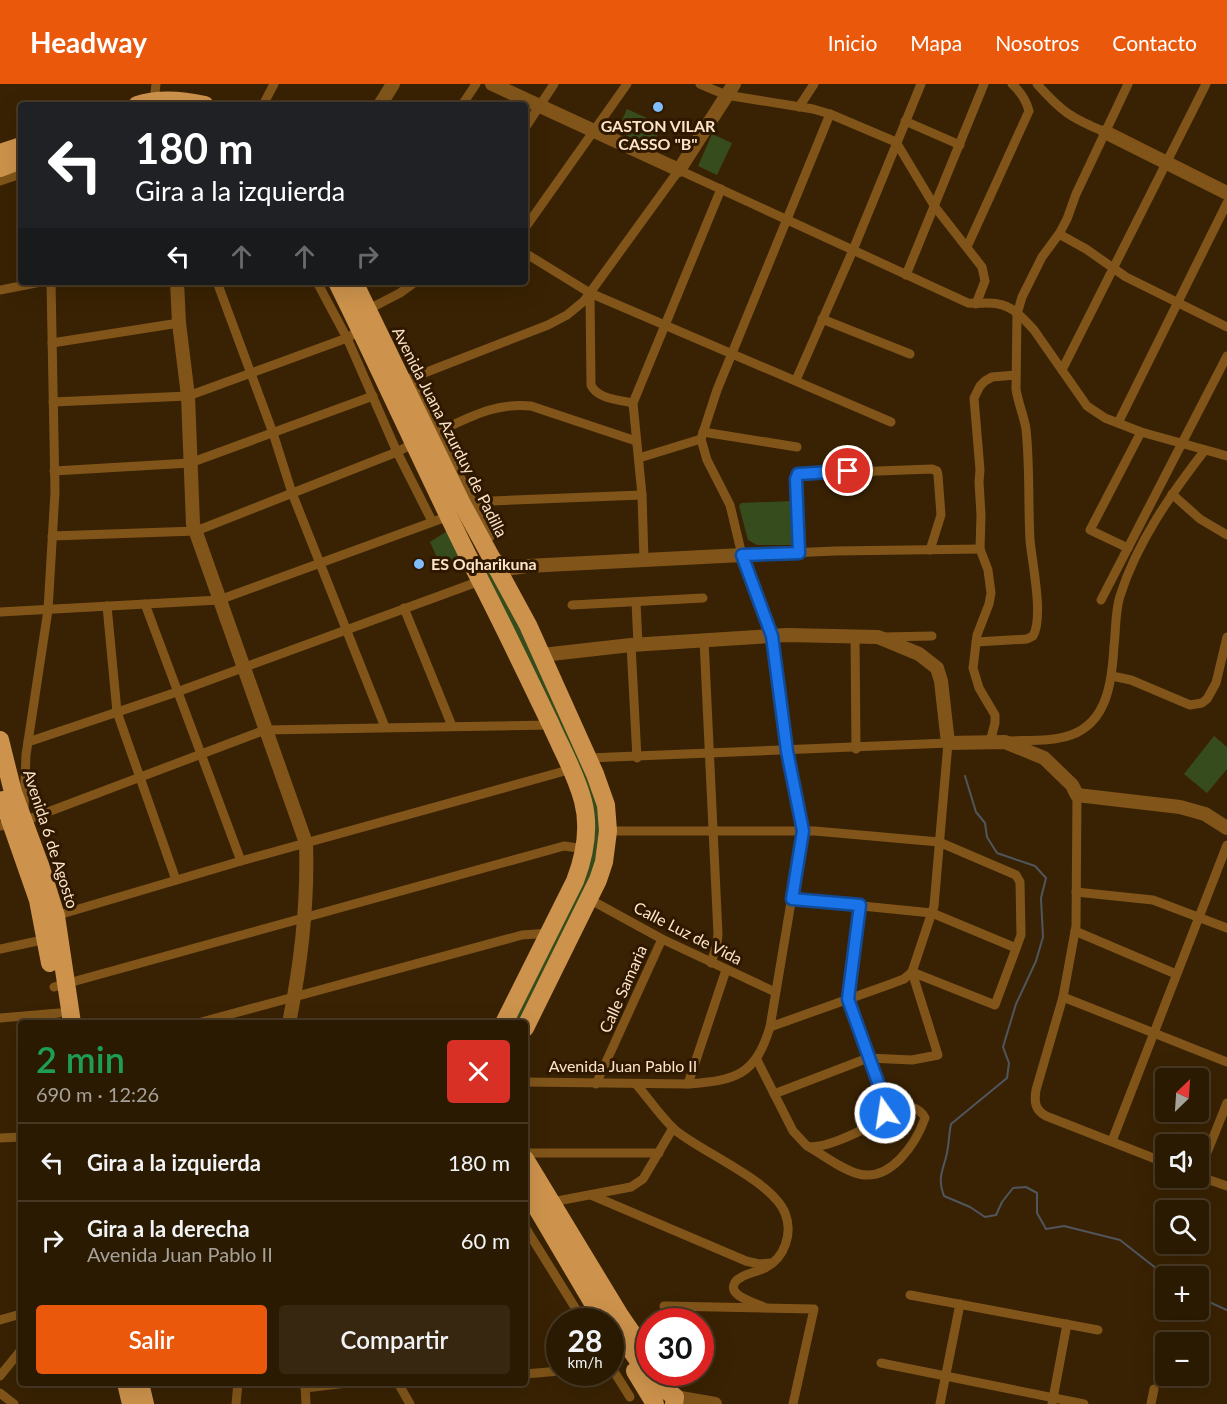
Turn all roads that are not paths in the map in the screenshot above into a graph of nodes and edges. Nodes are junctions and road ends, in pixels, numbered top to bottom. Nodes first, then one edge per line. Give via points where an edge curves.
1 (274, 84) edge
2 (393, 84) edge
3 (476, 84) edge
4 (492, 84) edge
5 (555, 84) edge
6 (627, 84) edge
7 (700, 84) edge
8 (814, 84) edge
9 (921, 84) edge
10 (984, 84) edge
11 (1012, 84) edge
12 (1037, 84) edge
13 (1128, 84) edge
14 (1206, 84) edge
15 (730, 90) edge
16 (149, 97) edge
17 (170, 102) edge
18 (265, 102) edge
19 (382, 102) edge
20 (464, 102) edge
21 (540, 106) junction
22 (799, 107) junction
23 (830, 114) junction
24 (905, 121) junction
25 (528, 124) edge
26 (593, 130) junction
27 (1105, 132) junction
28 (896, 142) junction
29 (960, 145) junction
30 (18, 147) edge
31 (0, 153) edge
32 (18, 161) edge
33 (1166, 163) junction
34 (0, 168) edge
35 (679, 170) junction
36 (18, 175) edge
37 (0, 181) edge
38 (721, 189) junction
39 (1227, 194) edge
40 (1227, 203) edge
41 (935, 207) junction
42 (787, 220) junction
43 (528, 224) edge
44 (1059, 234) junction
45 (967, 248) junction
46 (853, 250) junction
47 (528, 255) edge
48 (1113, 268) junction
49 (906, 275) junction
50 (26, 285) edge
51 (51, 285) edge
52 (177, 285) edge
53 (186, 285) edge
54 (218, 285) edge
55 (319, 285) edge
56 (338, 285) edge
57 (355, 285) edge
58 (411, 285) edge
59 (0, 290) edge
60 (590, 293) junction
61 (1178, 302) junction
62 (976, 304) junction
63 (367, 310) junction
64 (1017, 314) junction
65 (822, 319) junction
66 (179, 323) junction
67 (666, 325) junction
68 (1227, 327) edge
69 (354, 334) junction
70 (52, 343) junction
71 (732, 353) junction
72 (910, 354) dead end
73 (1227, 356) edge
74 (185, 360) junction
75 (1062, 370) junction
76 (250, 374) junction
77 (1016, 375) junction
78 (406, 380) junction
79 (795, 381) junction
80 (188, 396) junction
81 (373, 396) junction
82 (53, 402) junction
83 (633, 403) junction
84 (891, 422) dead end
85 (1118, 423) junction
86 (438, 432) junction
87 (1141, 432) junction
88 (273, 433) junction
89 (702, 436) junction
90 (636, 441) junction
91 (414, 443) junction
92 (1183, 443) junction
93 (797, 447) dead end
94 (1205, 450) junction
95 (397, 452) junction
96 (1227, 456) edge
97 (639, 458) junction
98 (190, 462) junction
99 (54, 471) junction
100 (292, 493) junction
101 (1172, 494) junction
102 (642, 495) junction
103 (457, 515) junction
104 (196, 531) junction
105 (1227, 535) edge
106 (52, 536) junction
107 (1128, 548) junction
108 (980, 549) junction
109 (930, 550) junction
110 (489, 553) junction
111 (799, 553) junction
112 (742, 555) junction
113 (644, 560) junction
114 (471, 561) junction
115 (319, 563) junction
116 (505, 569) junction
117 (480, 581) junction
118 (703, 598) dead end
119 (219, 600) junction
120 (1101, 600) dead end
121 (636, 602) junction
122 (145, 604) junction
123 (572, 605) dead end
124 (107, 606) junction
125 (404, 608) junction
126 (48, 610) junction
127 (0, 612) edge
128 (346, 629) junction
129 (772, 636) junction
130 (932, 636) dead end
131 (855, 637) junction
132 (878, 637) junction
133 (1227, 637) edge
134 (704, 640) junction
135 (976, 642) junction
136 (635, 644) junction
137 (542, 655) junction
138 (243, 668) junction
139 (1112, 676) junction
140 (177, 692) junction
141 (117, 712) junction
142 (550, 725) junction
143 (452, 726) junction
144 (385, 727) junction
145 (265, 730) junction
146 (0, 740) edge
147 (28, 742) junction
148 (990, 742) junction
149 (1005, 742) junction
150 (948, 743) junction
151 (856, 748) junction
152 (787, 751) junction
153 (200, 754) junction
154 (709, 755) junction
155 (588, 758) junction
156 (637, 758) junction
157 (572, 769) junction
158 (138, 778) junction
159 (0, 789) edge
160 (1077, 795) junction
161 (12, 824) edge
162 (1227, 828) edge
163 (608, 831) junction
164 (803, 831) junction
165 (713, 832) junction
166 (939, 842) junction
167 (306, 843) junction
168 (1227, 844) edge
169 (585, 849) junction
170 (241, 861) junction
171 (176, 880) junction
172 (1077, 892) junction
173 (589, 899) junction
174 (792, 899) junction
175 (860, 905) junction
176 (932, 913) junction
177 (49, 917) junction
178 (1199, 917) junction
179 (305, 918) junction
180 (1227, 928) edge
181 (1075, 931) junction
182 (550, 933) junction
183 (46, 939) junction
184 (662, 939) junction
185 (1016, 948) junction
186 (0, 949) edge
187 (711, 963) junction
188 (726, 970) junction
189 (912, 972) junction
190 (1176, 974) junction
191 (60, 986) junction
192 (775, 992) junction
193 (295, 996) junction
194 (1063, 997) junction
195 (848, 999) junction
196 (0, 1018) edge
197 (64, 1020) edge
198 (209, 1020) edge
199 (290, 1020) edge
200 (501, 1020) edge
201 (528, 1022) edge
202 (770, 1027) junction
203 (1153, 1033) junction
204 (868, 1058) junction
205 (757, 1060) junction
206 (1227, 1062) edge
207 (528, 1082) edge
208 (596, 1084) junction
209 (636, 1084) junction
210 (688, 1084) junction
211 (774, 1094) junction
212 (885, 1103) junction
213 (1227, 1103) edge
214 (673, 1128) junction
215 (18, 1137) edge
216 (0, 1138) edge
217 (1112, 1141) junction
218 (807, 1146) junction
219 (1209, 1148) edge
220 (528, 1153) edge
221 (659, 1153) junction
222 (1155, 1159) edge
223 (528, 1164) edge
224 (1209, 1180) edge
225 (1227, 1186) edge
226 (528, 1193) edge
227 (591, 1195) junction
228 (552, 1202) junction
229 (528, 1232) edge
230 (774, 1262) junction
231 (910, 1295) dead end
232 (960, 1304) junction
233 (664, 1306) dead end
234 (575, 1308) edge
235 (596, 1308) edge
236 (765, 1308) junction
237 (18, 1315) edge
238 (0, 1320) edge
239 (1067, 1324) junction
240 (1098, 1330) dead end
241 (636, 1339) edge
242 (624, 1340) edge
243 (624, 1353) edge
244 (18, 1354) edge
245 (881, 1363) dead end
246 (546, 1372) edge
247 (636, 1372) edge
248 (528, 1374) edge
249 (0, 1376) edge
250 (946, 1376) junction
251 (127, 1386) edge
252 (141, 1386) edge
253 (238, 1386) edge
254 (305, 1386) edge
255 (400, 1386) edge
256 (623, 1386) edge
257 (636, 1386) edge
258 (644, 1386) edge
259 (667, 1386) edge
260 (1154, 1389) dead end
261 (0, 1393) edge
262 (632, 1401) edge
263 (1052, 1401) edge
264 (676, 1402) edge
265 (14, 1404) edge
266 (131, 1404) edge
267 (145, 1404) edge
268 (236, 1404) edge
269 (306, 1404) edge
270 (410, 1404) edge
271 (655, 1404) edge
272 (715, 1404) edge
273 (793, 1404) edge
274 (940, 1404) edge
275 (1084, 1404) edge
276 (1151, 1404) edge

1 - 18 street
2 - 19 street
3 - 20 street
4 - 21 street
5 - 21 street
6 - 26 street
7 - 15 street
8 - 22 street
9 - 24 street
10 - 29 street
11 - 45 street via 1020,91 1029,111
12 - 27 street via 1070,117
13 - 27 street
14 - 33 street
15 - 22 street
15 - 35 street
16 - 17 highway
21 - 25 street
21 - 26 street
22 - 23 street
23 - 28 street
23 - 42 street
24 - 28 street
24 - 29 street
26 - 35 street
26 - 43 street
27 - 33 street
27 - 44 street
28 - 41 street
28 - 46 street
29 - 41 street
30 - 31 highway
32 - 34 highway
33 - 39 street
33 - 48 street
35 - 38 street
35 - 60 street
36 - 37 street
38 - 42 street
38 - 67 street
40 - 61 street
41 - 45 street
41 - 49 street
42 - 46 street
42 - 71 street
44 - 48 street
44 - 64 street via 1037,267
45 - 62 street via 986,277
46 - 49 street
46 - 65 street
47 - 60 street
48 - 61 street
48 - 75 street
49 - 62 street
50 - 59 street
51 - 70 street
52 - 66 street
53 - 74 street
54 - 76 street
55 - 69 street
56 - 69 highway, Avenida Juana Azurduy de Padilla
57 - 63 highway, Avenida Juana Azurduy de Padilla
58 - 63 street
60 - 67 street
60 - 78 street via 567,315 548,325
60 - 83 street via 591,385 600,394
61 - 68 street
61 - 85 street
62 - 64 street via 1000,304
63 - 78 highway, Avenida Juana Azurduy de Padilla
64 - 75 street via 1034,330
64 - 77 street
65 - 72 street
65 - 79 street
66 - 70 street
66 - 74 street
67 - 71 street
67 - 83 street
69 - 76 street
69 - 81 street
69 - 91 highway, Avenida Juana Azurduy de Padilla
70 - 82 street
71 - 79 street
71 - 89 street
73 - 92 street
74 - 80 street
75 - 85 street via 1088,406
76 - 80 street
76 - 88 street
77 - 108 street via 992,377 980,386 974,398 980,470
77 - 135 street via 1017,402 1026,428 1036,630 1026,639
78 - 86 street
78 - 103 highway, Avenida Juana Azurduy de Padilla
79 - 84 street
80 - 82 street
80 - 98 street
81 - 88 street
81 - 95 street
82 - 99 street
83 - 90 street
85 - 87 street
86 - 90 street via 490,408 518,405
86 - 103 street
87 - 92 street
87 - 107 street via 1090,530
88 - 98 street
88 - 100 street
89 - 93 street
89 - 97 street
89 - 112 street via 707,460 730,505
90 - 97 street
91 - 95 street
91 - 103 highway, Avenida Juana Azurduy de Padilla
92 - 94 street
92 - 107 street
94 - 96 street
94 - 101 street
95 - 100 street
95 - 103 street
97 - 102 street
98 - 99 street
98 - 104 street
99 - 106 street
100 - 104 street
100 - 115 street
101 - 105 street via 1200,519
101 - 139 street via 1141,547 1120,597
102 - 103 street
102 - 113 street
103 - 110 highway, Avenida Juana Azurduy de Padilla
103 - 114 highway, Avenida Juana Azurduy de Padilla
103 - 115 street
103 - 116 street
104 - 106 street
104 - 119 street
106 - 126 street
107 - 120 street
108 - 109 street
108 - 135 street via 991,593
109 - 111 street
109 - 111 street via 941,515 937,471 932,469 798,474
110 - 114 highway
110 - 116 street
110 - 137 highway, Avenida Juana Azurduy de Padilla
111 - 112 street
112 - 113 street
112 - 129 street
113 - 116 street
114 - 117 highway, Avenida Juana Azurduy de Padilla
115 - 119 street
115 - 128 street
117 - 125 street
117 - 142 highway, Avenida Juana Azurduy de Padilla
118 - 121 street
119 - 122 street
119 - 138 street
121 - 123 street
121 - 136 street
122 - 124 street
122 - 140 street
124 - 126 street
124 - 141 street
125 - 128 street
125 - 143 street
126 - 127 street
126 - 147 street
128 - 138 street
128 - 144 street
129 - 131 street
129 - 134 street
129 - 152 street
130 - 132 street
131 - 132 street
131 - 151 street
132 - 150 street via 919,654 937,668
133 - 139 street via 1216,683 1202,703 1190,705
134 - 136 street
134 - 154 street
135 - 148 street via 975,679 995,715
136 - 137 street
136 - 156 street
137 - 155 highway, Avenida Juana Azurduy de Padilla
138 - 140 street
138 - 145 street
139 - 149 street via 1105,702 1081,730 1070,735
140 - 141 street
140 - 153 street
141 - 147 street
141 - 158 street
142 - 143 street
142 - 157 highway, Avenida Juana Azurduy de Padilla
143 - 144 street
144 - 145 street
145 - 153 street
145 - 167 street
146 - 161 highway, Avenida 6 de Agosto via 13,792
147 - 161 street
148 - 149 street
148 - 150 street
149 - 160 street via 1044,758
150 - 151 street
150 - 166 street
151 - 152 street
152 - 154 street
152 - 164 street
153 - 158 street
153 - 170 street
154 - 156 street
154 - 165 street
155 - 156 street
155 - 163 highway, Avenida Juana Azurduy de Padilla via 606,805
157 - 167 street
157 - 169 highway, Avenida Juana Azurduy de Padilla via 585,811
158 - 161 street
158 - 171 street
159 - 161 highway, Avenida 6 de Agosto
160 - 162 street via 1180,807 1205,814
160 - 172 street
161 - 177 highway, Avenida 6 de Agosto
163 - 165 street
163 - 173 highway, Avenida Juana Azurduy de Padilla via 604,862
164 - 165 street
164 - 166 street
164 - 174 street
165 - 187 street via 718,933
166 - 176 street
166 - 185 street via 1016,875 1020,882 1022,923
167 - 170 street
167 - 179 street
168 - 178 street
169 - 179 street via 564,846
169 - 182 highway, Avenida Juana Azurduy de Padilla via 575,881
170 - 171 street
171 - 177 street
172 - 178 street via 1153,900
172 - 181 street
173 - 184 street, Calle Luz de Vida
173 - 201 highway, Avenida Juana Azurduy de Padilla
174 - 175 street
174 - 192 street
175 - 176 street
175 - 195 street
176 - 185 street
176 - 189 street
177 - 183 highway, Avenida 6 de Agosto
177 - 191 highway, Avenida 6 de Agosto
178 - 180 street
178 - 190 street
179 - 191 street
179 - 193 street
181 - 190 street
181 - 194 street
182 - 193 street via 522,935
182 - 200 highway, Avenida Juana Azurduy de Padilla
183 - 186 street
183 - 191 highway, Avenida 6 de Agosto
184 - 187 street, Calle Luz de Vida
184 - 208 street, Calle Samaria
185 - 189 street via 995,1005
187 - 188 street, Calle Luz de Vida
188 - 192 street, Calle Luz de Vida
188 - 210 street
189 - 195 street
189 - 204 street via 938,1055 912,1060
190 - 203 street
191 - 197 highway, Avenida 6 de Agosto
192 - 202 street
193 - 198 street
193 - 199 street
194 - 203 street
194 - 217 street via 1036,1090 1037,1109
195 - 202 street
195 - 204 street
196 - 197 street
202 - 205 street
203 - 206 street
203 - 217 street
204 - 211 street
204 - 212 street
205 - 210 street, Avenida Juan Pablo II via 730,1078
205 - 211 street
207 - 208 street, Avenida Juan Pablo II
208 - 209 street, Avenida Juan Pablo II
209 - 210 street, Avenida Juan Pablo II
209 - 214 street
211 - 218 street via 793,1131
212 - 218 street via 885,1113 879,1122 819,1146
212 - 218 street via 914,1107 926,1118 900,1161 888,1170 859,1174
213 - 219 street
214 - 221 street
214 - 230 street via 774,1197 788,1226 783,1251
215 - 216 street
217 - 222 street
220 - 221 street
221 - 227 street via 643,1179 632,1187
223 - 228 highway
224 - 225 street
226 - 235 highway
227 - 228 street
227 - 230 street via 746,1261
228 - 241 highway
229 - 234 street
230 - 236 street via 741,1277 733,1287 740,1296
231 - 232 street
232 - 239 street
232 - 250 street
233 - 236 street
236 - 273 street via 814,1309
237 - 238 street
239 - 240 street
239 - 263 street
242 - 264 highway via 652,1380
243 - 247 highway
244 - 249 street
245 - 250 street
246 - 248 street
250 - 263 street
250 - 274 street
251 - 266 highway
252 - 267 highway
253 - 268 street
254 - 269 street
255 - 270 street
256 - 262 street
257 - 262 street
258 - 271 highway
259 - 264 highway
260 - 276 street
261 - 265 street
263 - 275 street
264 - 272 street

